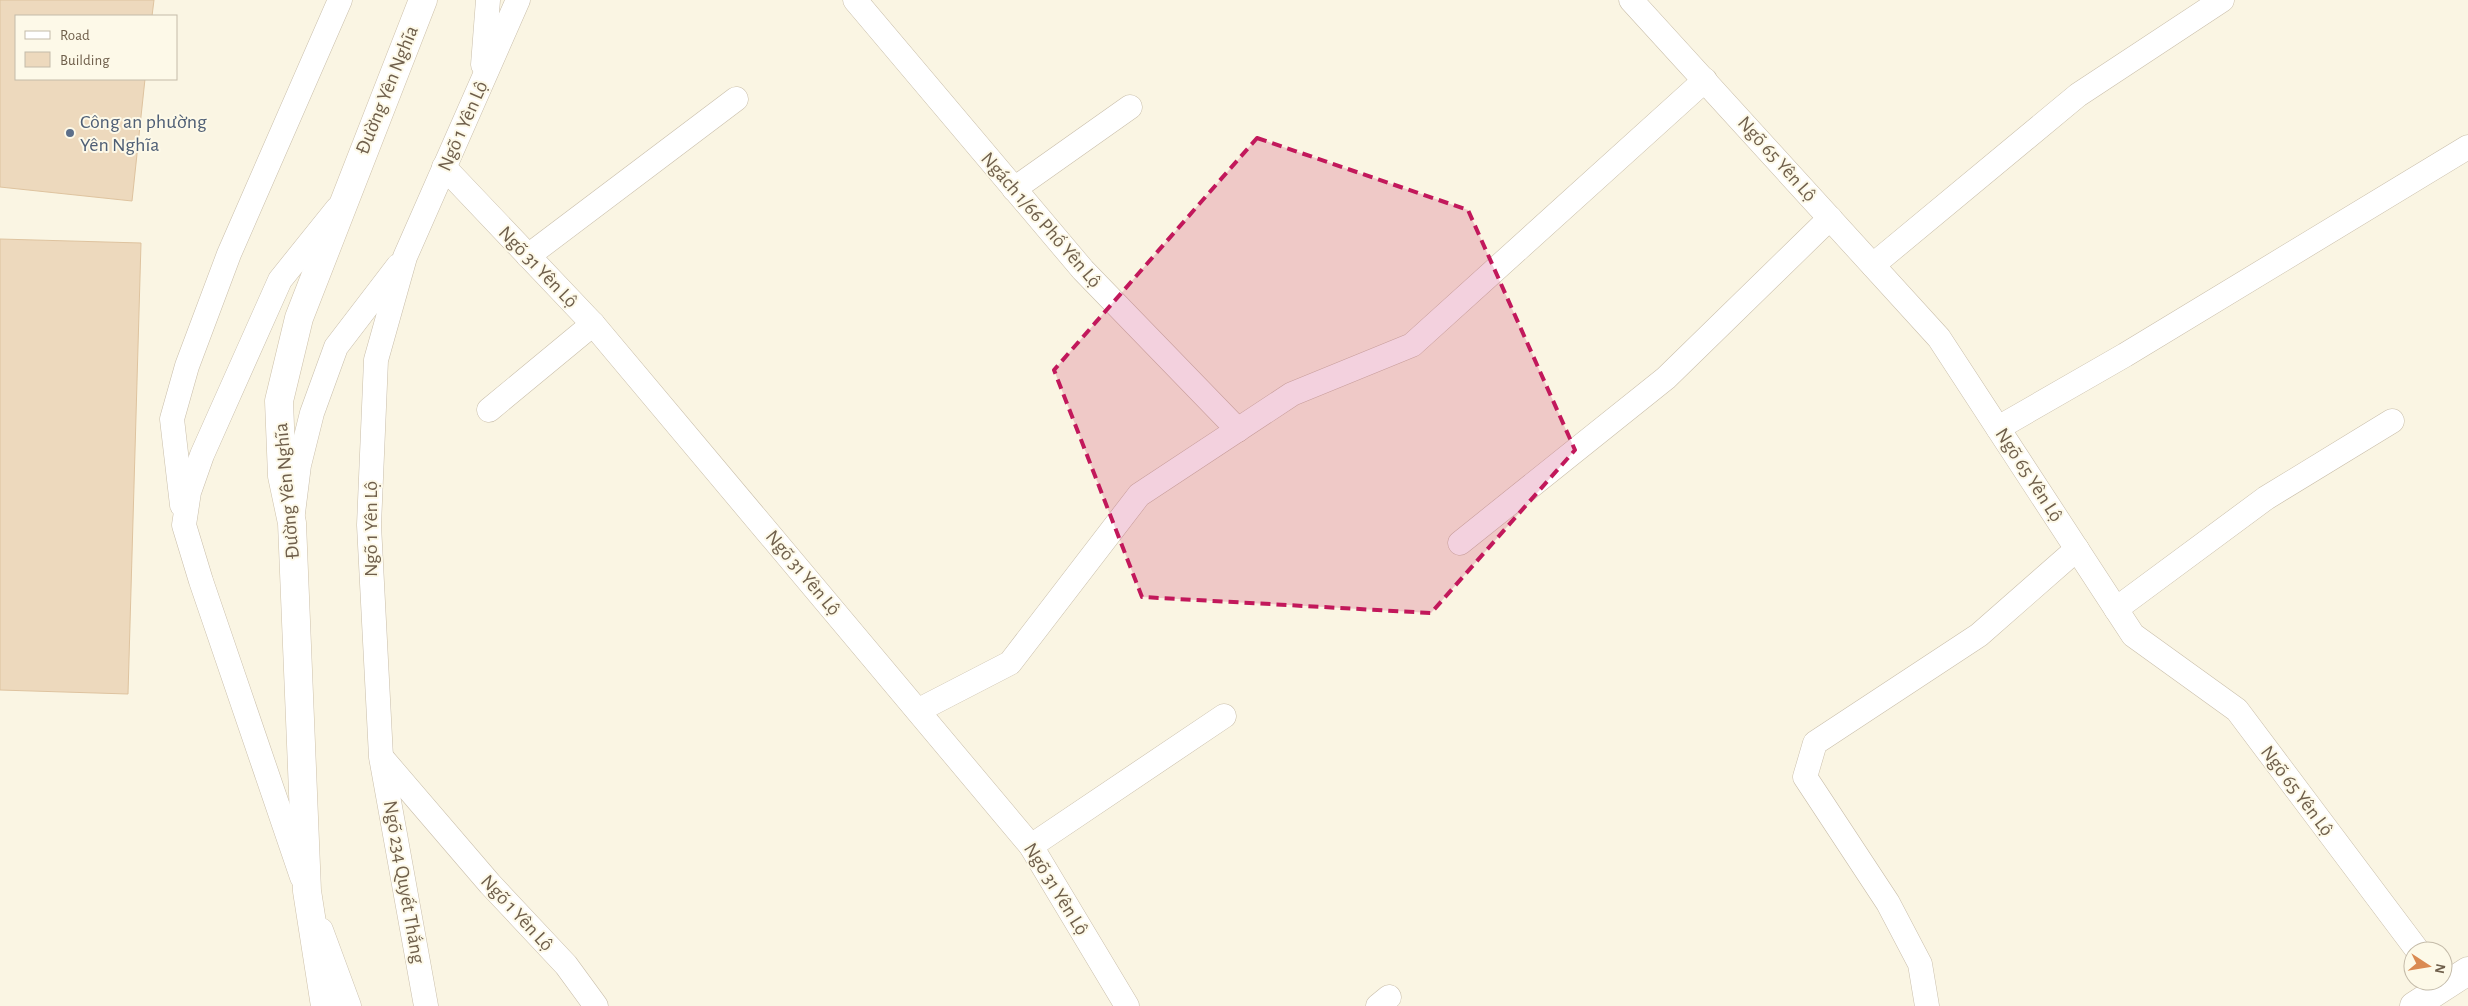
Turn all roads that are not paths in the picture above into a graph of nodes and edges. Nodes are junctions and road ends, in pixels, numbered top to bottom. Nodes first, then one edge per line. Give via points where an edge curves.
1 (340, 0) edge
2 (423, 0) edge
3 (488, 0) edge
4 (518, 0) edge
5 (855, 0) edge
6 (1631, 0) edge
7 (2222, 0) edge
8 (1704, 80) junction
9 (482, 84) junction
10 (736, 99) dead end
11 (1130, 107) dead end
12 (2468, 147) edge
13 (444, 167) junction
14 (1014, 189) junction
15 (344, 200) junction
16 (1830, 218) junction
17 (528, 256) junction
18 (406, 257) junction
19 (1873, 265) junction
20 (593, 324) junction
21 (489, 410) dead end
22 (2392, 421) dead end
23 (1998, 428) junction
24 (1238, 430) junction
25 (292, 523) junction
26 (184, 525) junction
27 (1460, 543) dead end
28 (2077, 549) junction
29 (2116, 610) junction
30 (919, 710) junction
31 (1224, 716) dead end
32 (381, 757) junction
33 (1031, 846) junction
34 (307, 891) junction
35 (2410, 941) edge
36 (2468, 971) edge
37 (2453, 979) edge
38 (2434, 991) edge
39 (325, 1006) edge
40 (349, 1006) edge
41 (426, 1006) edge
42 (596, 1006) edge
43 (1127, 1006) edge
44 (1927, 1006) edge
45 (2414, 1006) edge

1 - 26 lane via 229,254 187,366 172,419
2 - 15 main road, Đường Yên Nghĩa
3 - 9 lane
4 - 9 lane, Ngõ 1 Yên Lộ
5 - 14 lane, Ngách 1/66 Phố Yên Lộ
6 - 8 lane, Ngõ 65 Yên Lộ
7 - 19 lane via 2078,95
8 - 16 lane, Ngõ 65 Yên Lộ
8 - 24 lane via 1412,345 1292,394
9 - 13 lane, Ngõ 1 Yên Lộ
10 - 17 lane
11 - 14 lane
12 - 23 lane
13 - 17 lane, Ngõ 31 Yên Lộ
13 - 18 lane, Ngõ 1 Yên Lộ
14 - 24 lane, Ngách 1/66 Phố Yên Lộ via 1083,270
15 - 25 main road, Đường Yên Nghĩa via 299,318 279,401 282,476
15 - 26 lane via 280,280 202,455
16 - 19 lane, Ngõ 65 Yên Lộ
16 - 27 lane via 1666,378
17 - 20 lane, Ngõ 31 Yên Lộ
18 - 25 lane via 336,347 312,412 299,465
18 - 32 lane, Ngõ 1 Yên Lộ via 376,360 369,526
19 - 23 lane, Ngõ 65 Yên Lộ via 1939,338
20 - 21 lane
20 - 30 lane, Ngõ 31 Yên Lộ
22 - 29 lane via 2266,498
23 - 28 lane, Ngõ 65 Yên Lộ
24 - 30 lane via 1139,495 1010,663
25 - 34 main road, Đường Yên Nghĩa
26 - 34 lane
28 - 29 lane, Ngõ 65 Yên Lộ
28 - 44 lane via 1979,635 1815,743 1805,776 1888,903 1920,964
29 - 35 lane, Ngõ 65 Yên Lộ via 2133,635 2237,710
30 - 33 lane, Ngõ 31 Yên Lộ
31 - 33 lane
32 - 41 lane, Ngõ 234 Quyết Thắng
32 - 42 lane, Ngõ 1 Yên Lộ via 490,884 566,965
33 - 43 lane, Ngõ 31 Yên Lộ
34 - 39 main road, Đường Yên Nghĩa
34 - 40 lane
36 - 37 main road
38 - 45 main road

